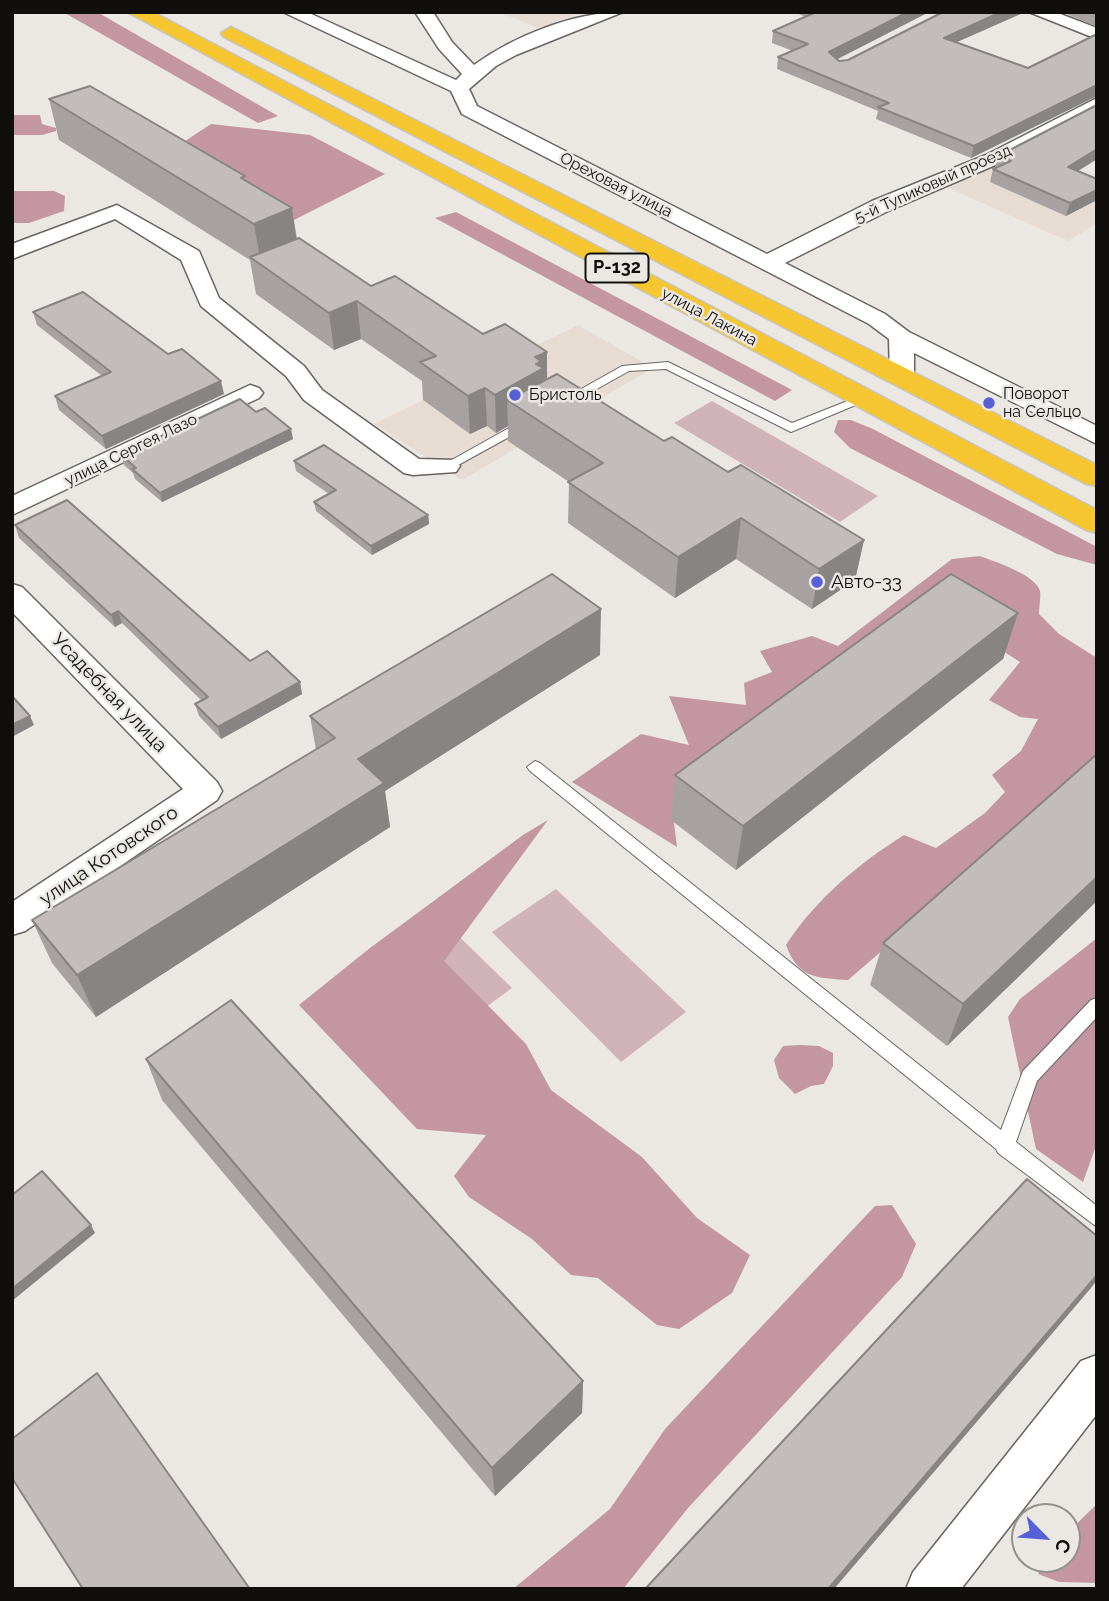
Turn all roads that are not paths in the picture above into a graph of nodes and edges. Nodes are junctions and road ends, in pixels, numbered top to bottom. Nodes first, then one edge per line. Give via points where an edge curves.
1 (137, 12) edge
2 (292, 12) edge
3 (424, 12) edge
4 (614, 12) edge
5 (1038, 12) edge
6 (216, 25) dead end
7 (1097, 34) edge
8 (465, 80) junction
9 (1097, 104) edge
10 (12, 252) edge
11 (769, 262) junction
12 (901, 337) junction
13 (902, 376) junction
14 (250, 393) dead end
15 (864, 399) junction
16 (555, 407) edge
17 (543, 413) edge
18 (1097, 436) edge
19 (447, 466) joint
20 (1097, 477) edge
21 (12, 507) edge
22 (1097, 523) edge
23 (12, 594) edge
24 (535, 767) dead end
25 (205, 791) joint
26 (12, 921) edge
27 (1097, 1005) edge
28 (1005, 1147) junction
29 (1097, 1218) edge
30 (1097, 1377) edge
31 (930, 1589) edge

1 - 15 highway, улица Лакина / Р-132
2 - 8 street
3 - 8 street, Ореховая улица
4 - 8 street via 513,50
5 - 7 street
6 - 13 highway, улица Лакина / Р-132
8 - 11 street, Ореховая улица via 469,110
9 - 11 street, 5-й Тупиковый проезд via 993,159 880,206
10 - 19 street via 117,211 191,256 209,301 295,372 313,395 413,467
11 - 12 street, Ореховая улица via 877,319
12 - 13 street
12 - 18 street, Ореховая улица
13 - 20 highway, улица Лакина / Р-132
14 - 21 street, улица Сергея Лазо
15 - 16 lane via 790,428 668,365 626,368
15 - 22 highway, улица Лакина / Р-132
17 - 19 lane
23 - 25 street, Усадебная улица
24 - 28 lane
25 - 26 street, улица Котовского
27 - 28 lane via 1030,1077
28 - 29 lane
30 - 31 street

